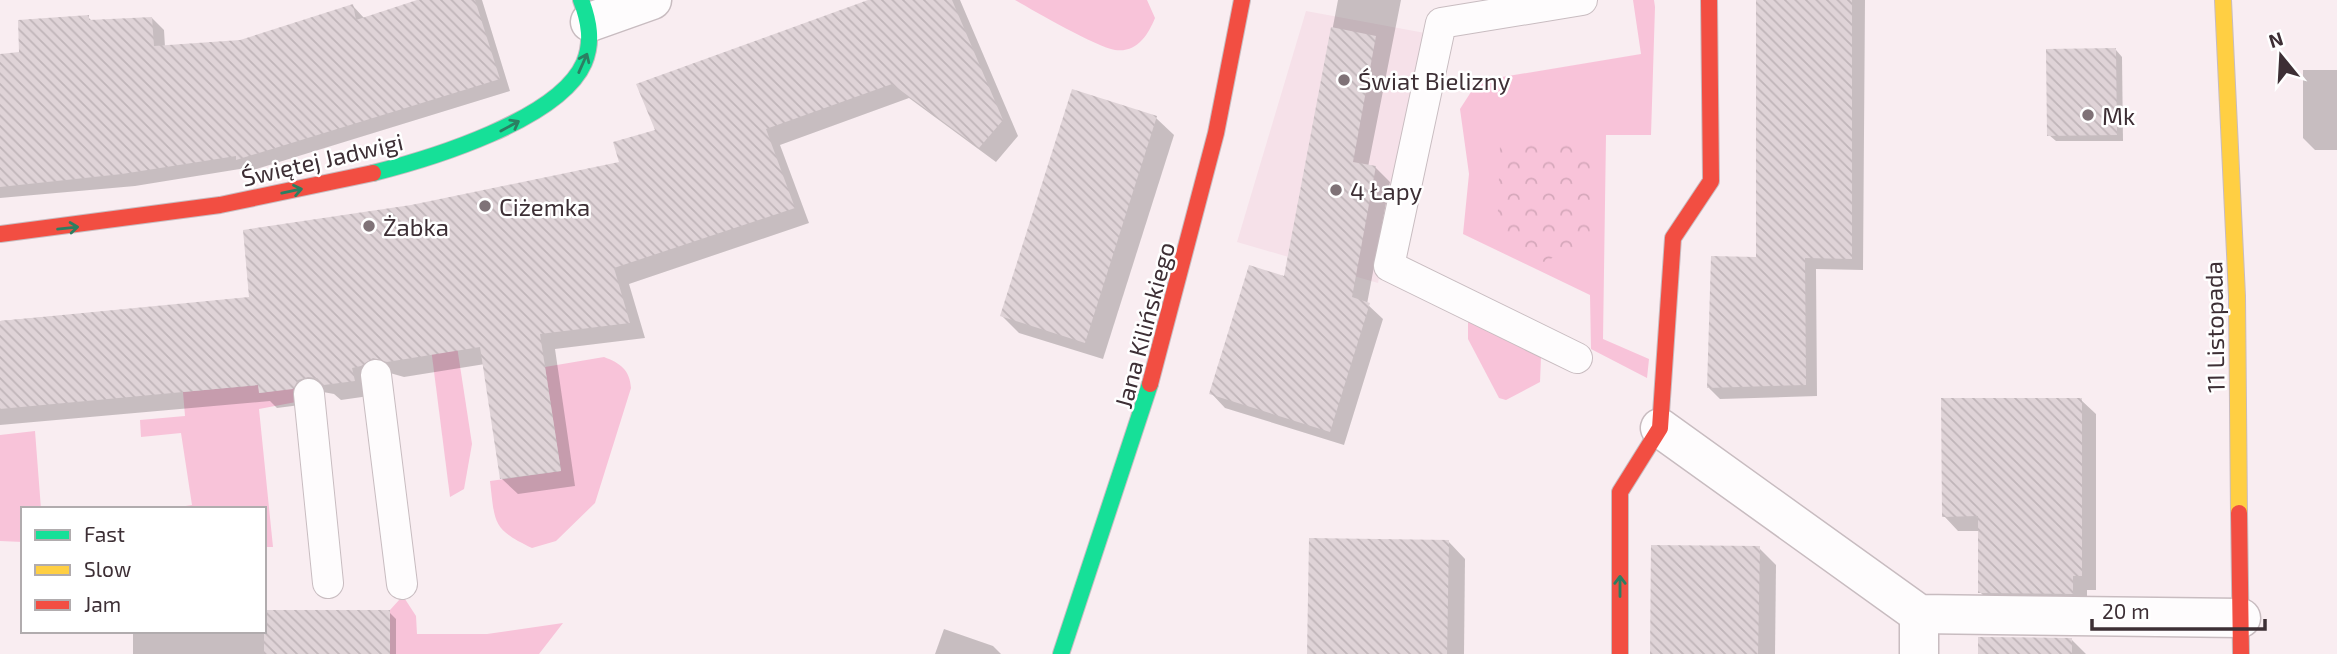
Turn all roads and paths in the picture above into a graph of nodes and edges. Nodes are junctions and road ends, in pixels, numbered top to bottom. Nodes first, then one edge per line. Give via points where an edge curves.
1 (652, 0) edge
2 (1242, 0) edge
3 (1582, 0) edge
4 (1709, 0) edge
5 (2224, 0) edge
6 (585, 11) edge
7 (0, 234) edge
8 (1577, 358) dead end
9 (376, 375) dead end
10 (309, 394) dead end
11 (1660, 429) junction
12 (328, 583) dead end
13 (402, 584) dead end
14 (1919, 614) junction
15 (2241, 636) edge
16 (1061, 654) edge
17 (1620, 654) edge
18 (1919, 654) edge

1 - 6 street
2 - 16 street, Jana Kilińskiego via 1182,281 1146,408
3 - 8 lane via 1441,23 1389,266
4 - 11 street via 1711,181 1673,238
5 - 15 street, 11 Listopada via 2237,296
7 -> 6 street, Świętej Jadwigi via 116,223 299,190 455,149 508,129 558,96 580,72 590,48
9 - 13 lane
10 - 12 lane
11 - 14 street
17 -> 11 street via 1620,492
14 - 15 street
14 - 18 street

